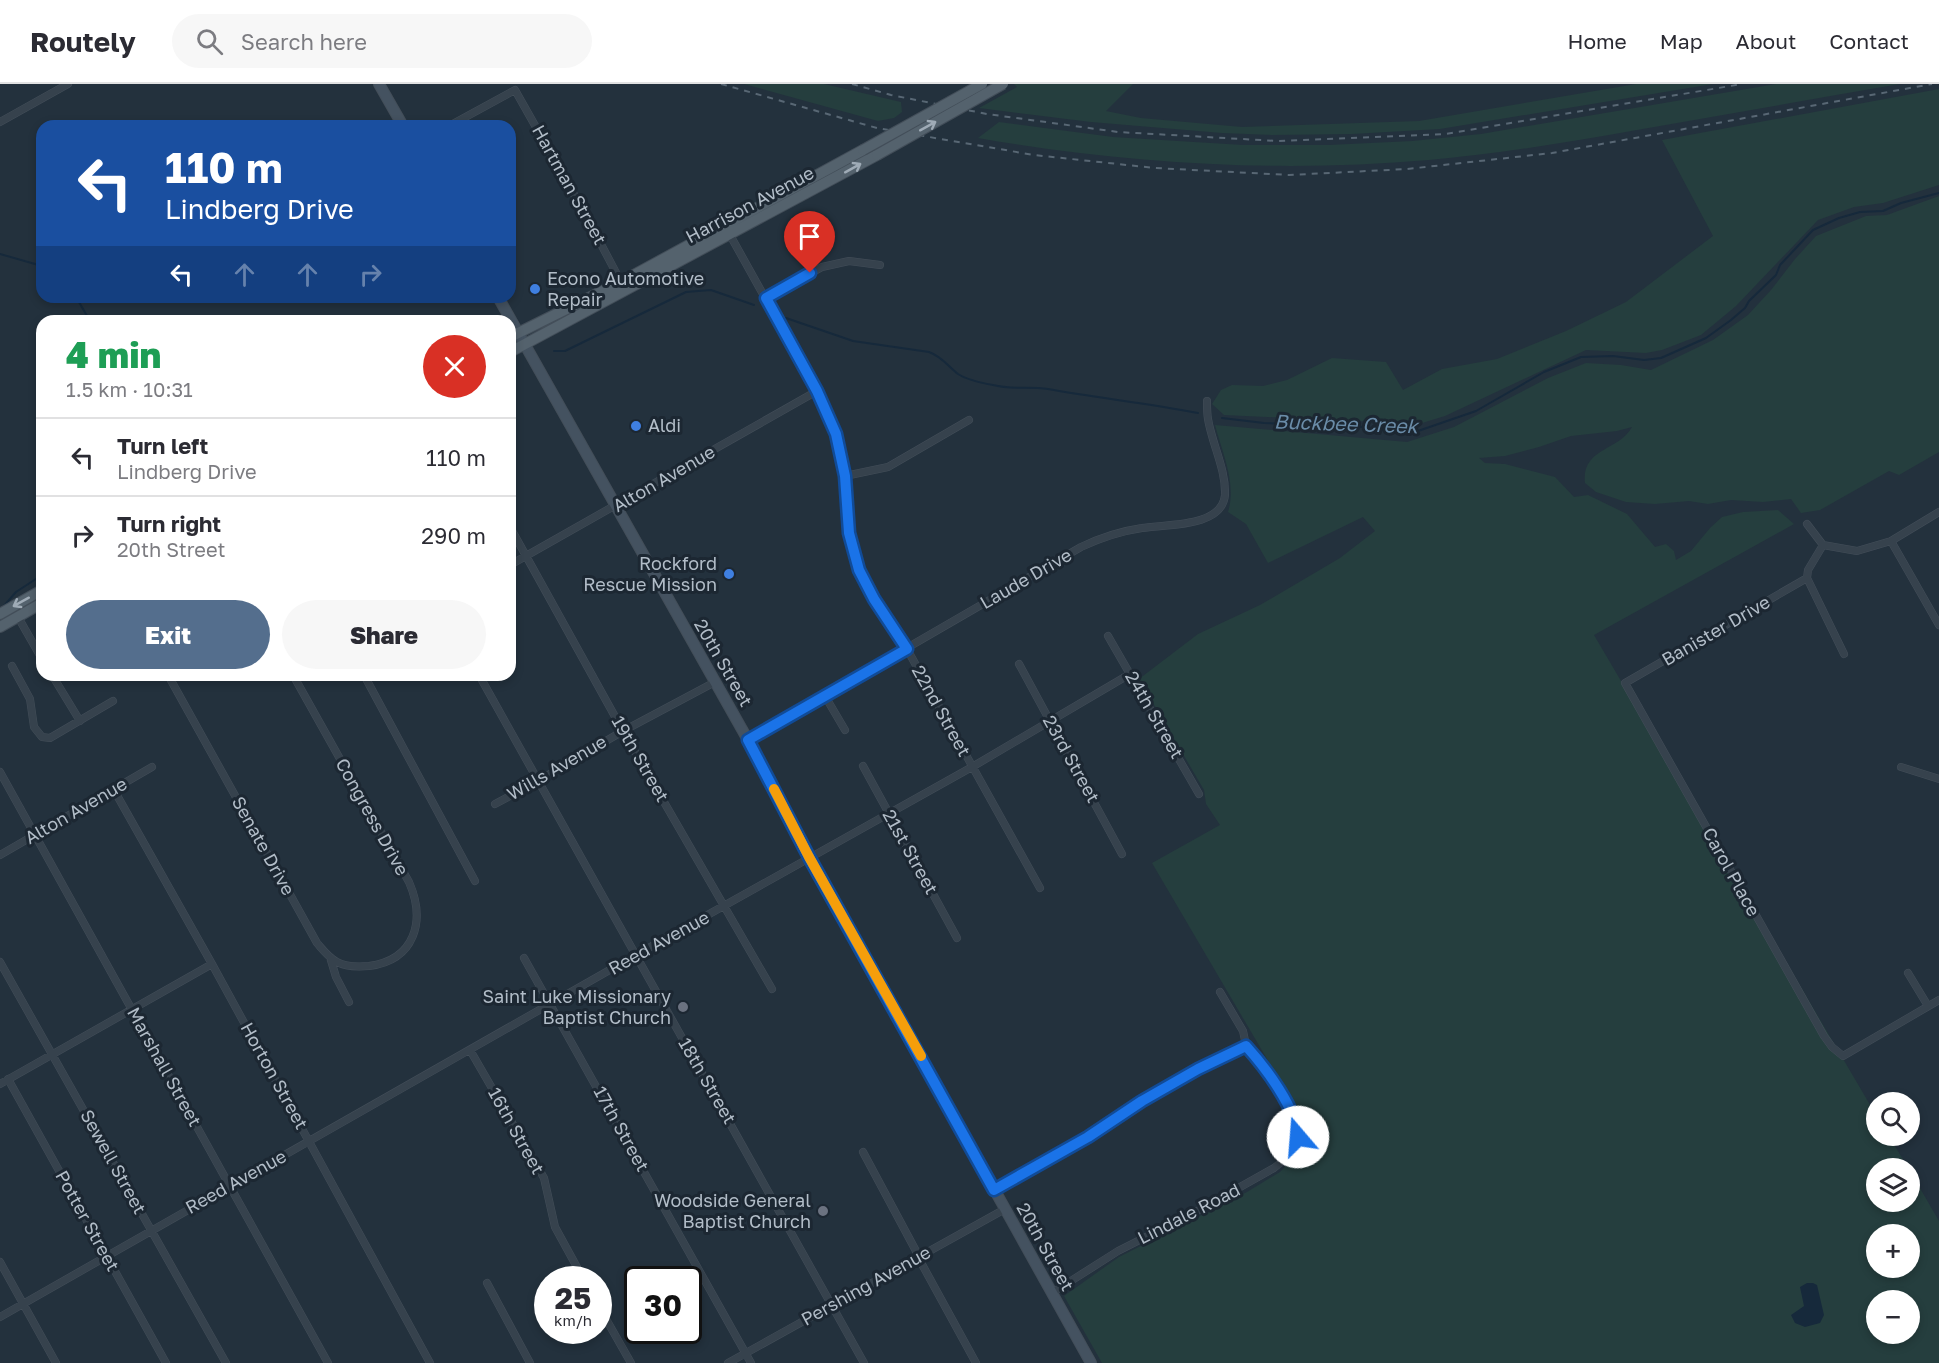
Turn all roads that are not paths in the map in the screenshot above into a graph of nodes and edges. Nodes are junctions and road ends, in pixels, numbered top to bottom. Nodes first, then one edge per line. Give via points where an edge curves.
1 (68, 84) edge
2 (379, 84) edge
3 (982, 84) edge
4 (1004, 84) edge
5 (400, 120) edge
6 (460, 120) edge
7 (0, 122) edge
8 (730, 235) junction
9 (880, 265) dead end
10 (621, 282) junction
11 (766, 298) junction
12 (516, 334) edge
13 (516, 337) edge
14 (525, 345) junction
15 (516, 349) edge
16 (817, 391) junction
17 (1207, 400) dead end
18 (969, 420) dead end
19 (845, 476) junction
20 (615, 507) junction
21 (1939, 512) edge
22 (1807, 524) dead end
23 (516, 538) edge
24 (1891, 541) junction
25 (1823, 545) junction
26 (526, 556) junction
27 (516, 562) edge
28 (1807, 578) junction
29 (36, 593) edge
30 (36, 606) edge
31 (0, 614) edge
32 (18, 617) junction
33 (1939, 625) edge
34 (0, 627) edge
35 (1108, 636) dead end
36 (36, 648) edge
37 (907, 649) junction
38 (1844, 654) dead end
39 (1019, 664) dead end
40 (12, 666) dead end
41 (1130, 674) junction
42 (58, 681) edge
43 (171, 681) edge
44 (296, 681) edge
45 (367, 681) edge
46 (482, 681) edge
47 (715, 682) junction
48 (1625, 683) joint
49 (825, 696) junction
50 (113, 701) dead end
51 (80, 721) junction
52 (1049, 721) junction
53 (845, 730) dead end
54 (623, 731) junction
55 (748, 740) junction
56 (863, 766) dead end
57 (972, 766) junction
58 (152, 767) dead end
59 (1901, 767) dead end
60 (0, 772) edge
61 (1939, 779) edge
62 (538, 781) junction
63 (114, 790) junction
64 (1199, 794) dead end
65 (495, 804) dead end
66 (889, 813) junction
67 (36, 835) junction
68 (0, 855) edge
69 (1122, 855) dead end
70 (809, 857) junction
71 (475, 880) dead end
72 (1040, 888) dead end
73 (724, 906) junction
74 (957, 938) dead end
75 (636, 955) junction
76 (330, 957) junction
77 (524, 958) dead end
78 (0, 962) edge
79 (212, 964) junction
80 (1908, 973) dead end
81 (772, 989) dead end
82 (1220, 992) dead end
83 (1939, 1000) edge
84 (349, 1002) dead end
85 (551, 1004) junction
86 (1928, 1006) junction
87 (132, 1009) junction
88 (1246, 1046) junction
89 (470, 1050) junction
90 (52, 1054) junction
91 (8, 1079) junction
92 (0, 1084) edge
93 (309, 1140) junction
94 (863, 1152) dead end
95 (230, 1187) junction
96 (994, 1190) junction
97 (1005, 1209) junction
98 (151, 1230) junction
99 (107, 1255) junction
100 (918, 1257) junction
101 (0, 1262) edge
102 (576, 1266) edge
103 (487, 1283) dead end
104 (1052, 1293) junction
105 (23, 1304) junction
106 (832, 1304) junction
107 (0, 1317) edge
108 (612, 1330) edge
109 (746, 1353) junction
110 (56, 1363) edge
111 (166, 1363) edge
112 (226, 1363) edge
113 (328, 1363) edge
114 (430, 1363) edge
115 (530, 1363) edge
116 (631, 1363) edge
117 (728, 1363) edge
118 (752, 1363) edge
119 (864, 1363) edge
120 (976, 1363) edge
121 (1091, 1363) edge

1 - 7 street
2 - 5 street
3 - 10 main road, Harrison Avenue, bridge
8 -> 4 main road, Harrison Avenue, bridge
6 - 10 street, Hartman Street via 515,90
8 - 11 street, 22nd Street
8 - 14 main road, Harrison Avenue
9 - 11 street via 849,261 822,267
10 - 12 main road, Harrison Avenue
11 - 16 street, 22nd Street
13 - 14 street, 20th Street
14 - 15 main road, Harrison Avenue
14 - 20 street, 20th Street
16 - 19 street, 22nd Street via 836,434
16 - 20 street, Alton Avenue
17 - 37 street, Laude Drive via 1225,497 1216,513 1205,519 1100,538
18 - 19 street via 888,467
19 - 37 street, 22nd Street via 849,533 859,570
20 - 26 street, Alton Avenue
20 - 47 street, 20th Street
21 - 24 street
22 - 25 street
23 - 26 street, 19th Street
24 - 25 street via 1857,551
24 - 33 street
25 - 28 street
26 - 27 street, Alton Avenue
26 - 54 street, 19th Street
28 - 38 street
28 - 48 street, Banister Drive
29 -> 31 main road
30 - 32 main road
32 - 34 main road
32 - 36 street
35 - 41 street, 24th Street
37 - 49 street, Laude Drive
37 - 57 street, 22nd Street
39 - 52 street, 23rd Street
40 - 51 street via 30,699 34,728 42,737 50,738
41 - 52 street, Reed Avenue
41 - 64 street, 24th Street
42 - 51 street
43 - 76 street, Senate Drive via 317,943
44 - 76 street, Congress Drive via 416,898 415,929 410,941 392,958 354,967
45 - 71 street
46 - 62 street, 18th Street
47 - 54 street, Wills Avenue
47 - 55 street, 20th Street
48 - 86 street, Carol Place via 1832,1047 1843,1056
49 - 53 street
49 - 55 street, Laude Drive
50 - 51 street
52 - 57 street, Reed Avenue
52 - 69 street, 23rd Street
54 - 62 street, Wills Avenue
54 - 73 street, 19th Street
55 - 70 street, 20th Street
56 - 66 street, 21st Street
57 - 66 street, Reed Avenue
57 - 72 street, 22nd Street
58 - 63 street, Alton Avenue
59 - 61 street
60 - 67 street, Marshall Street
62 - 65 street, Wills Avenue
62 - 75 street, 18th Street
63 - 67 street, Alton Avenue
63 - 79 street, Horton Street
66 - 70 street, Reed Avenue
66 - 74 street, 21st Street
67 - 68 street, Alton Avenue
67 - 87 street, Marshall Street
70 - 73 street, Reed Avenue
70 - 96 street, 20th Street
73 - 75 street, Reed Avenue
73 - 81 street, 19th Street
75 - 85 street, Reed Avenue
75 - 106 street, 18th Street
76 - 84 street, Senate Drive
77 - 85 street, 17th Street
78 - 90 street, Sewell Street
79 - 87 street
79 - 93 street, Horton Street
80 - 86 street
82 - 88 street via 1243,1031
83 - 86 street
85 - 89 street, Reed Avenue
85 - 109 street, 17th Street
87 - 90 street
87 - 95 street, Marshall Street
88 - 96 street via 1142,1101 1088,1137
88 - 104 street, Lindale Road via 1264,1066 1294,1117 1297,1144 1289,1156 1201,1209 1118,1251
89 - 93 street, Reed Avenue
89 - 102 street, 16th Street via 543,1178 555,1227
90 - 91 street
90 - 98 street, Sewell Street
91 - 92 street
91 - 99 street, Potter Street
93 - 95 street, Reed Avenue
93 - 114 street, Horton Street
94 - 100 street
95 - 98 street, Reed Avenue
95 - 113 street, Marshall Street
96 - 97 street, 20th Street
97 - 100 street, Pershing Avenue
97 - 104 street, 20th Street
98 - 99 street, Reed Avenue
98 - 112 street, Sewell Street
99 - 105 street, Reed Avenue
99 - 111 street, Potter Street
100 - 106 street, Pershing Avenue
100 - 120 street
101 - 105 street
103 - 115 street
104 - 121 street, 20th Street
105 - 107 street, Reed Avenue
105 - 110 street
106 - 109 street, Pershing Avenue
106 - 119 street, 18th Street
108 - 116 street
109 - 117 street, Pershing Avenue
109 - 118 street, 17th Street

